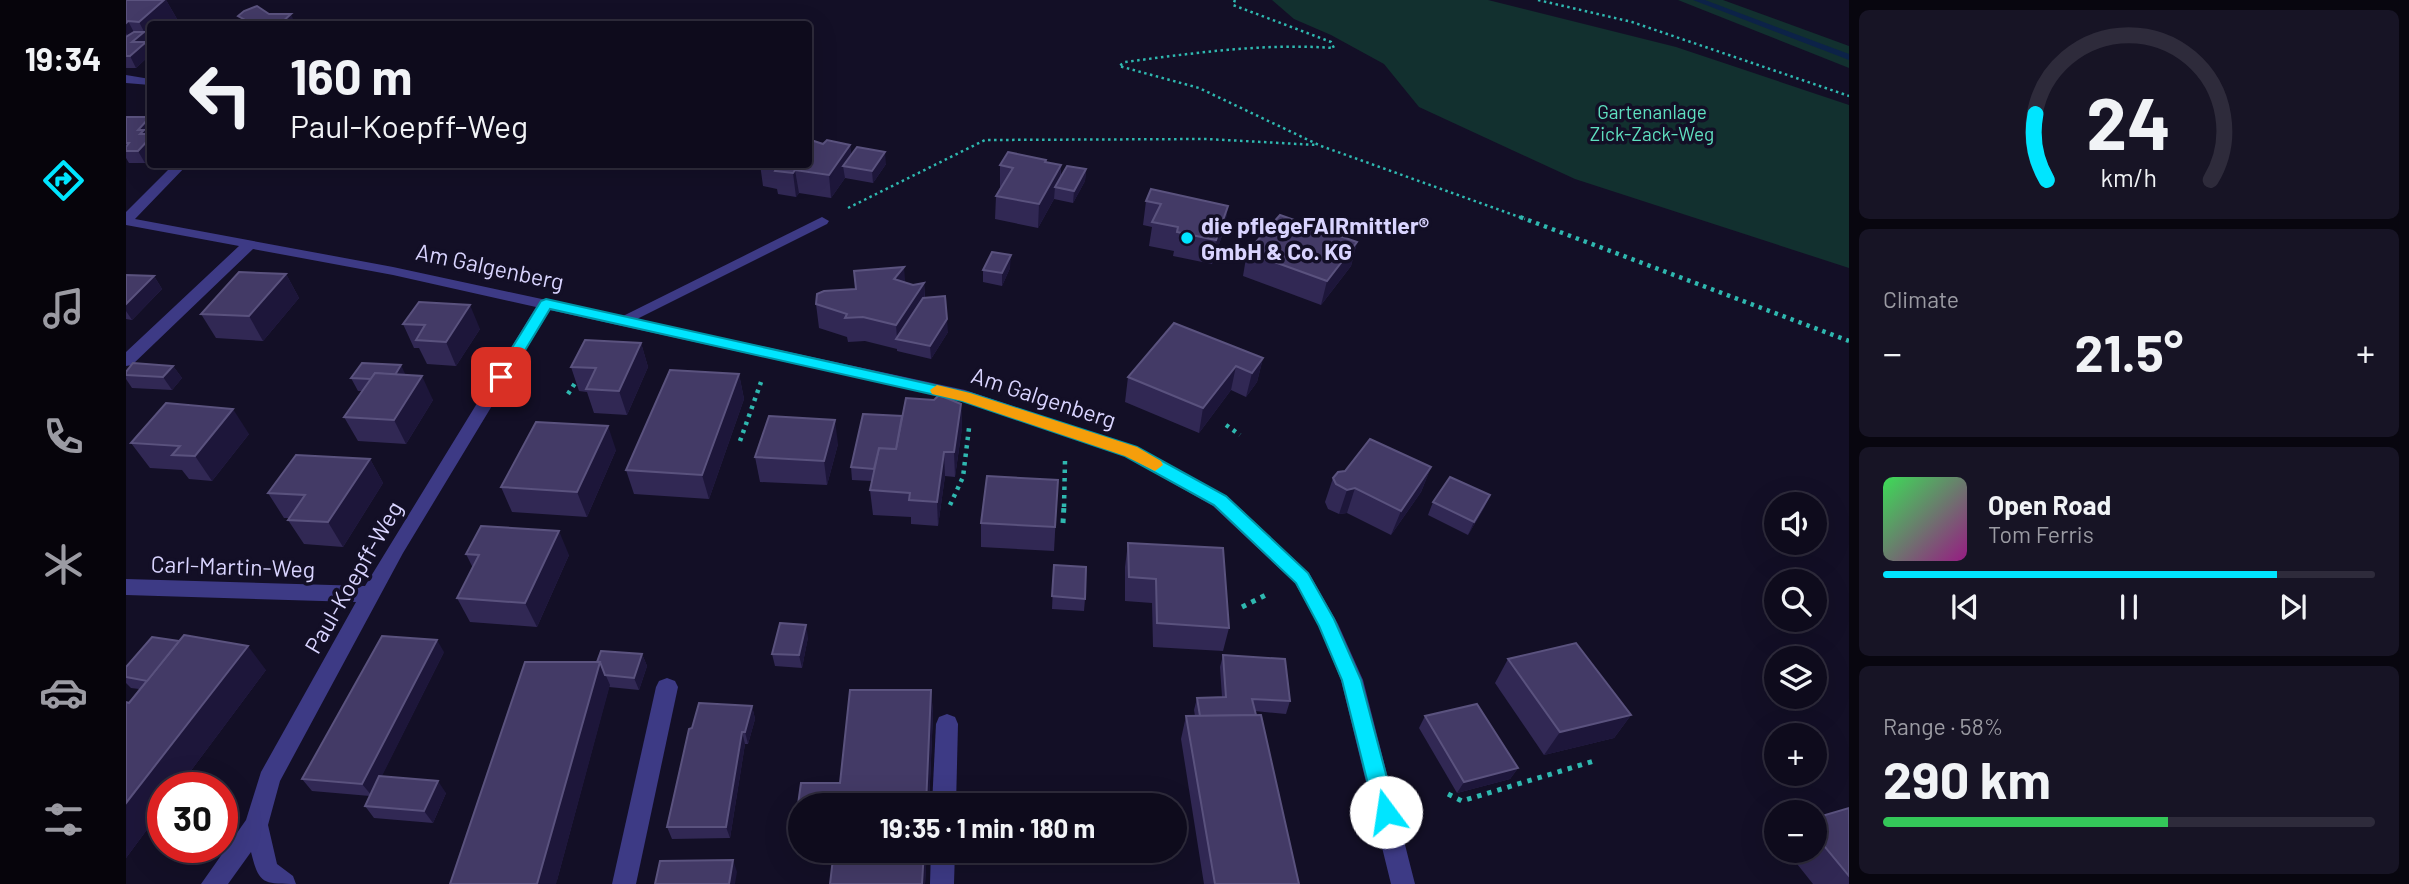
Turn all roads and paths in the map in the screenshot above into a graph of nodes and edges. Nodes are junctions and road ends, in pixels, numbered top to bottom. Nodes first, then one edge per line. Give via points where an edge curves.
1 (1235, 0) edge
2 (1538, 0) edge
3 (126, 79) edge
4 (147, 82) edge
5 (1849, 96) edge
6 (1321, 146) junction
7 (178, 168) edge
8 (126, 220) edge
9 (822, 221) joint
10 (251, 243) junction
11 (546, 304) junction
12 (623, 320) junction
13 (1849, 341) edge
14 (771, 353) junction
15 (126, 361) edge
16 (581, 372) edge
17 (568, 394) dead end
18 (972, 399) junction
19 (1226, 425) dead end
20 (1066, 430) junction
21 (1240, 435) dead end
22 (740, 441) dead end
23 (950, 505) dead end
24 (1063, 523) dead end
25 (129, 592) edge
26 (370, 594) junction
27 (667, 687) dead end
28 (947, 724) dead end
29 (1594, 761) dead end
30 (944, 793) edge
31 (1448, 794) dead end
32 (256, 825) junction
33 (943, 863) edge
34 (213, 884) edge
35 (284, 884) edge
36 (624, 884) edge
37 (942, 884) edge
38 (1403, 884) edge

1 - 6 path via 1233,5 1331,42 1334,48 1246,47 1119,66 1199,88
2 - 5 path via 1632,22
3 - 4 street
6 - 9 path via 1207,139 985,140
6 - 13 path
7 - 8 street, Am Galgenberg
8 - 10 street, Am Galgenberg
9 - 12 street
10 - 11 street, Am Galgenberg
10 - 15 street
11 - 12 street, Am Galgenberg
11 - 26 street, Paul-Koepff-Weg
12 - 14 street, Am Galgenberg
14 - 18 street, Am Galgenberg
14 - 22 path
16 - 17 path
18 - 20 street, Am Galgenberg
18 - 23 path via 962,477
19 - 21 path
20 - 24 path
20 - 38 street, Am Galgenberg via 1131,452 1220,501 1302,578 1352,680
25 - 26 street, Carl-Martin-Weg
26 - 32 street, Paul-Koepff-Weg via 269,779
27 - 36 street
28 - 30 street
29 - 31 path via 1462,801
32 - 34 street
32 - 35 street, Paul-Koepff-Weg via 267,871
33 - 37 street

